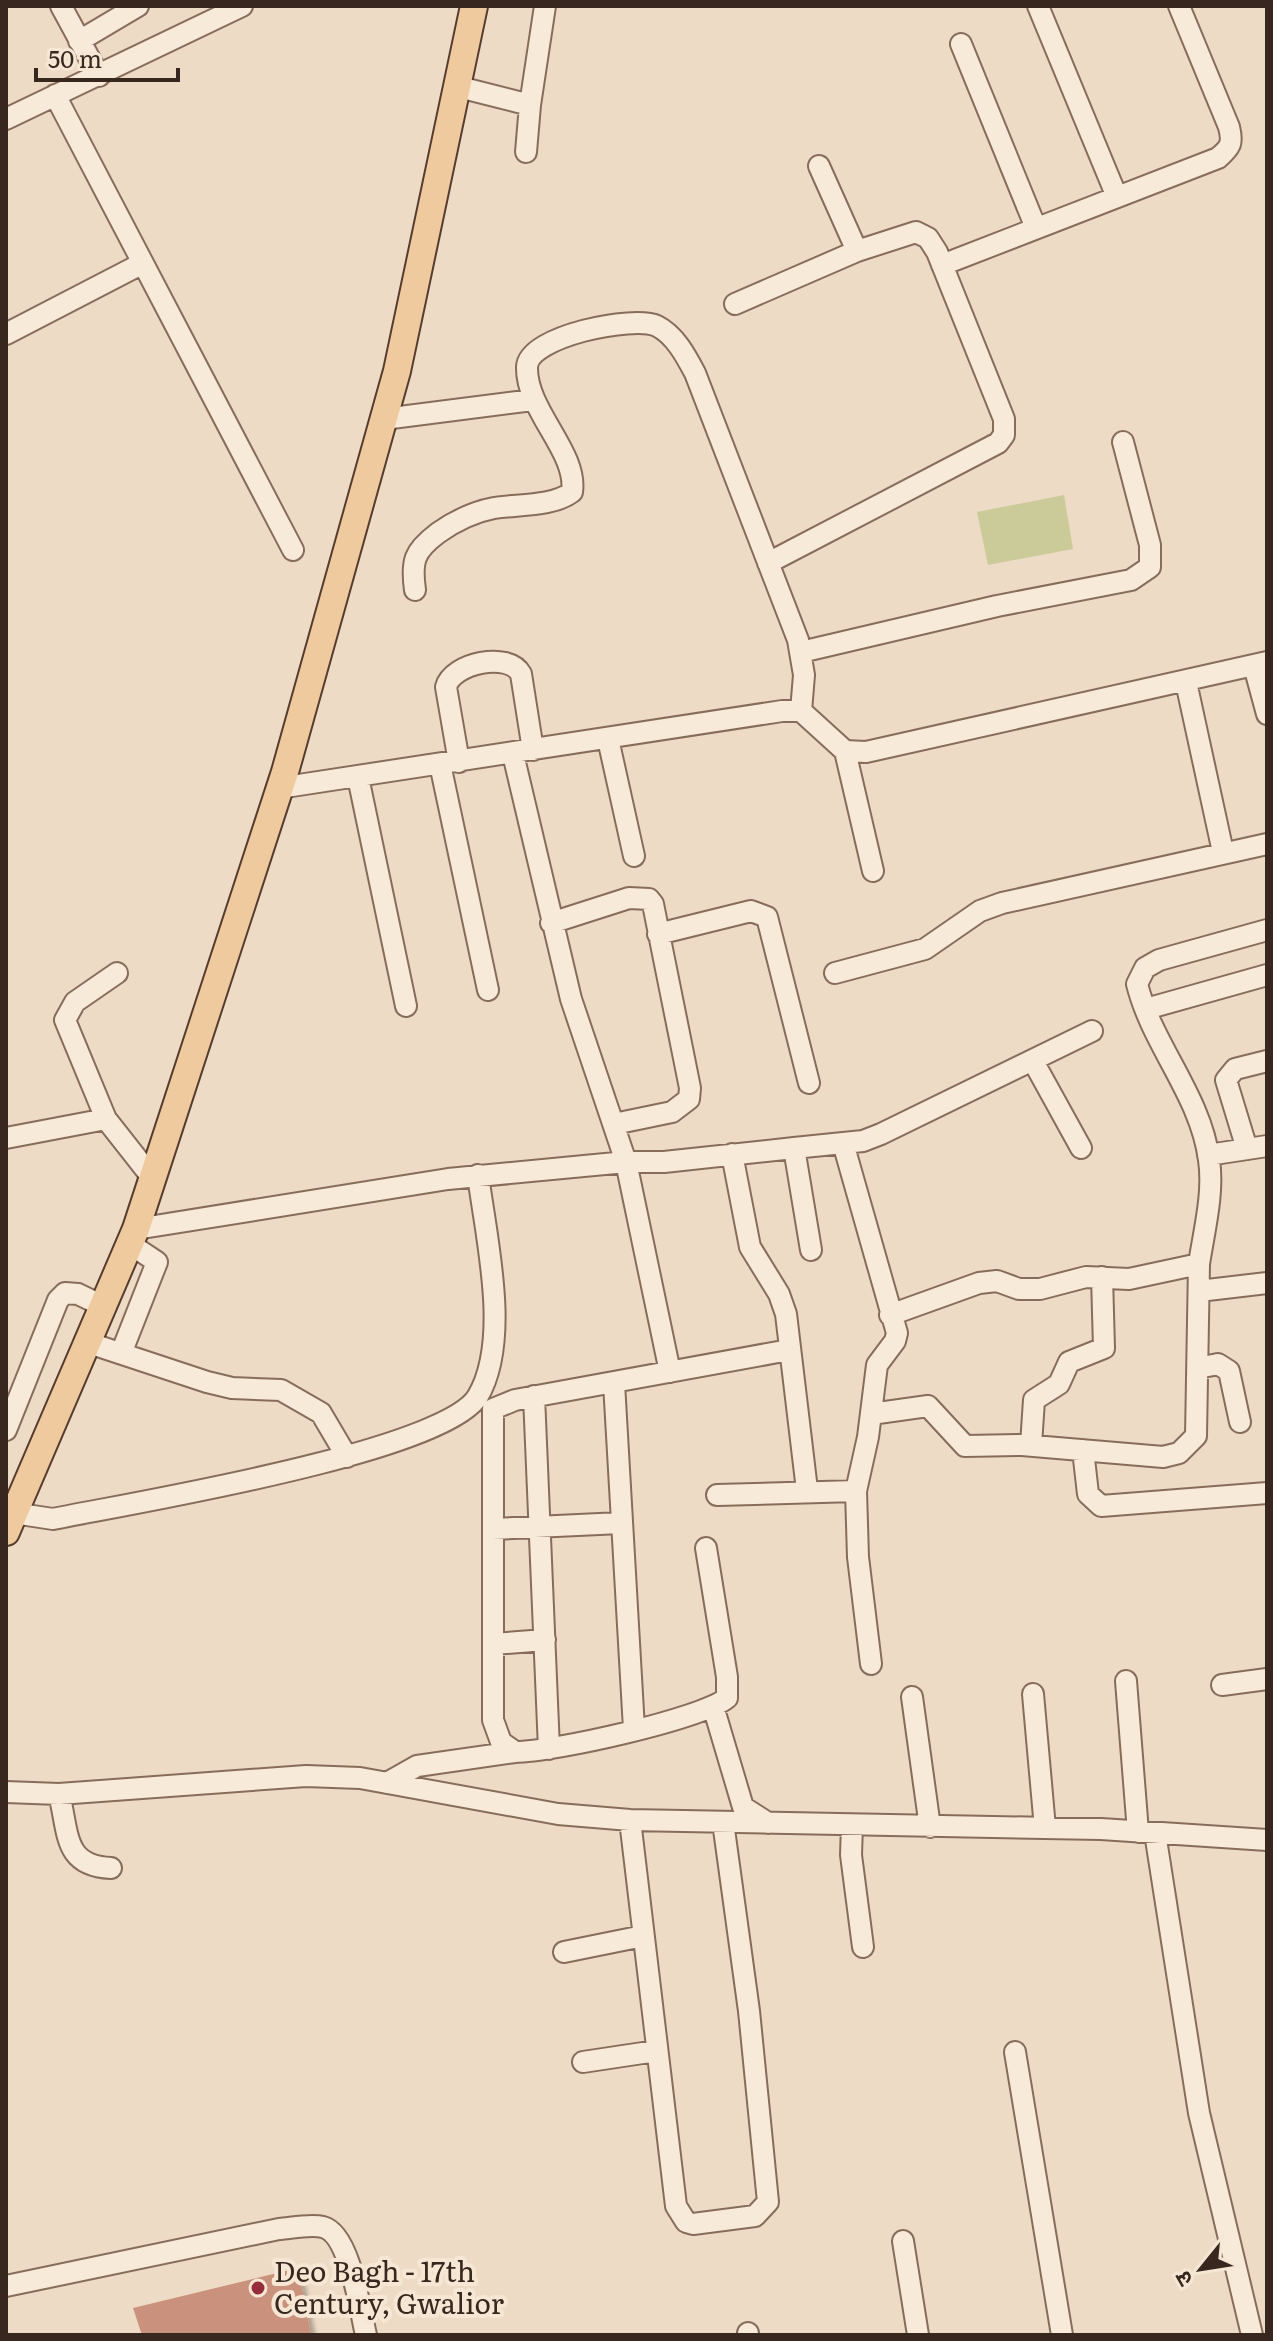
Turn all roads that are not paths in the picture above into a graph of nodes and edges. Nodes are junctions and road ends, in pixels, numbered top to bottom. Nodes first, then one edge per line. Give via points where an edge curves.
1 (61, 6) edge
2 (138, 6) edge
3 (242, 6) edge
4 (474, 6) edge
5 (545, 6) edge
6 (1038, 6) edge
7 (1179, 6) edge
8 (79, 41) junction
9 (961, 44) dead end
10 (99, 76) junction
11 (455, 86) junction
12 (55, 95) junction
13 (530, 105) junction
14 (6, 119) edge
15 (526, 152) dead end
16 (819, 166) dead end
17 (1117, 197) junction
18 (1036, 228) junction
19 (857, 251) junction
20 (143, 263) junction
21 (942, 265) junction
22 (735, 304) dead end
23 (6, 334) edge
24 (533, 400) junction
25 (384, 419) junction
26 (1123, 442) dead end
27 (293, 550) dead end
28 (768, 563) junction
29 (415, 590) dead end
30 (801, 652) junction
31 (1260, 664) edge
32 (1186, 682) junction
33 (801, 711) junction
34 (1267, 714) edge
35 (608, 739) junction
36 (845, 751) junction
37 (523, 752) junction
38 (450, 763) junction
39 (358, 777) junction
40 (279, 788) junction
41 (1267, 844) edge
42 (1223, 852) junction
43 (634, 856) dead end
44 (873, 871) dead end
45 (551, 923) junction
46 (1267, 930) edge
47 (658, 934) junction
48 (117, 973) dead end
49 (835, 973) dead end
50 (1267, 975) edge
51 (488, 990) dead end
52 (406, 1006) dead end
53 (1146, 1009) junction
54 (1092, 1031) dead end
55 (1033, 1061) junction
56 (1267, 1061) edge
57 (809, 1083) dead end
58 (106, 1119) junction
59 (614, 1124) junction
60 (6, 1138) edge
61 (843, 1143) junction
62 (794, 1148) junction
63 (1081, 1148) dead end
64 (1257, 1148) edge
65 (732, 1154) junction
66 (1208, 1155) junction
67 (626, 1162) junction
68 (478, 1175) junction
69 (154, 1180) junction
70 (133, 1237) junction
71 (811, 1250) dead end
72 (1199, 1264) junction
73 (1102, 1277) junction
74 (1267, 1283) edge
75 (1199, 1291) junction
76 (109, 1296) junction
77 (144, 1302) junction
78 (890, 1315) junction
79 (89, 1343) junction
80 (789, 1350) junction
81 (122, 1351) junction
82 (1198, 1368) junction
83 (670, 1372) junction
84 (614, 1383) junction
85 (534, 1396) junction
86 (871, 1414) junction
87 (1240, 1422) dead end
88 (6, 1430) edge
89 (1031, 1445) junction
90 (1083, 1450) junction
91 (347, 1457) junction
92 (807, 1490) junction
93 (856, 1491) junction
94 (1267, 1493) edge
95 (717, 1495) dead end
96 (10, 1523) edge
97 (621, 1523) junction
98 (539, 1527) junction
99 (493, 1529) junction
100 (706, 1548) dead end
101 (545, 1640) junction
102 (493, 1644) junction
103 (871, 1664) dead end
104 (1267, 1679) edge
105 (1126, 1681) dead end
106 (1222, 1685) dead end
107 (1033, 1694) dead end
108 (912, 1697) dead end
109 (713, 1706) junction
110 (634, 1729) junction
111 (549, 1749) junction
112 (515, 1752) junction
113 (387, 1783) junction
114 (6, 1792) edge
115 (59, 1794) junction
116 (630, 1820) junction
117 (723, 1822) junction
118 (770, 1824) junction
119 (852, 1825) junction
120 (930, 1827) junction
121 (1045, 1828) junction
122 (1147, 1833) junction
123 (1267, 1840) edge
124 (111, 1868) dead end
125 (643, 1936) junction
126 (863, 1947) dead end
127 (564, 1952) dead end
128 (656, 2051) junction
129 (1015, 2052) dead end
130 (583, 2062) dead end
131 (903, 2241) dead end
132 (6, 2286) edge
133 (366, 2335) edge
134 (918, 2335) edge
135 (1062, 2335) edge
136 (1252, 2335) edge

1 - 8 street
2 - 8 street
3 - 10 street
4 - 11 main road
5 - 13 street
6 - 17 street
7 - 17 street via 1233,141 1218,158
8 - 10 street
9 - 18 street
10 - 12 street
11 - 13 street
11 - 25 main road
12 - 14 street
12 - 20 street
13 - 15 street
16 - 19 street
17 - 18 street
18 - 21 street
19 - 21 street via 916,232 928,238
19 - 22 street
20 - 23 street
20 - 27 street
21 - 28 street via 1004,419 1004,435 984,452
24 - 25 street
24 - 28 street via 527,366 529,355 540,345 641,322 657,326 695,373
24 - 29 street via 567,463 572,492 554,500 492,508 449,525 415,552
25 - 40 main road
26 - 30 street via 1150,545 1150,567 1144,574
28 - 30 street
30 - 33 street
31 - 32 street
31 - 34 street
32 - 36 street via 886,749
32 - 42 street
33 - 35 street
33 - 36 street
35 - 37 street
35 - 43 street
36 - 44 street
37 - 38 street
37 - 38 street via 521,674 507,661 461,668 448,678
37 - 45 street
38 - 39 street
38 - 51 street
39 - 40 street
39 - 52 street
40 - 69 main road
41 - 42 street
42 - 49 street via 1002,903 980,911 925,949
45 - 47 street via 640,896 653,904
45 - 59 street
46 - 53 street via 1145,968 1137,984
47 - 57 street via 751,911 767,917
47 - 59 street via 689,1099 672,1112
48 - 58 street via 75,1002 65,1020
50 - 53 street
53 - 66 street via 1200,1122
54 - 55 street
55 - 61 street via 881,1134
55 - 63 street
56 - 64 street via 1235,1069 1226,1080
58 - 60 street
58 - 69 street
59 - 67 street
61 - 62 street
61 - 78 street
62 - 65 street
62 - 71 street
64 - 66 street
65 - 67 street
65 - 80 street via 750,1247 782,1301
66 - 72 street
67 - 68 street
67 - 83 street
68 - 70 street
68 - 91 street via 494,1300 491,1365 480,1394 462,1413
69 - 70 main road
70 - 76 main road
70 - 77 street via 157,1262
72 - 73 street via 1129,1279
72 - 75 street
73 - 78 street via 1040,1289 979,1283
73 - 89 street via 1104,1348 1069,1362 1059,1384 1034,1400
74 - 75 street
75 - 82 street
76 - 77 street
76 - 79 main road
76 - 88 street via 65,1293 58,1300
77 - 81 street
78 - 86 street via 895,1341 877,1365
79 - 81 street
79 - 96 main road
80 - 83 street
80 - 92 street
81 - 91 street via 207,1382 281,1390 321,1413
82 - 87 street via 1218,1364 1229,1371
82 - 90 street via 1198,1423 1189,1447 1163,1457
83 - 84 street
84 - 85 street
84 - 97 street
85 - 98 street
85 - 99 street via 493,1409
86 - 89 street via 928,1406 965,1446
86 - 93 street
89 - 90 street
90 - 94 street via 1088,1494 1101,1506
91 - 96 street via 53,1519
92 - 93 street
92 - 95 street
93 - 103 street
97 - 98 street
97 - 110 street
98 - 99 street
98 - 101 street
99 - 102 street
100 - 109 street via 729,1692
101 - 102 street
101 - 111 street
102 - 112 street via 495,1732
104 - 106 street
105 - 122 street
107 - 121 street
108 - 120 street
109 - 110 street
109 - 118 street via 743,1807
110 - 111 street
111 - 112 street
112 - 113 street via 417,1766
113 - 115 street via 306,1776
113 - 116 street via 558,1814
114 - 115 street
115 - 124 street via 74,1853 91,1867
116 - 117 street
116 - 125 street
117 - 118 street
117 - 128 street via 768,2202 755,2216 693,2224 679,2214
118 - 119 street
119 - 120 street
119 - 126 street
120 - 121 street
121 - 122 street
122 - 123 street
122 - 136 street via 1199,2113
125 - 127 street
125 - 128 street
128 - 130 street
129 - 135 street
131 - 134 street
132 - 133 street via 279,2229 322,2226 336,2234 345,2250

